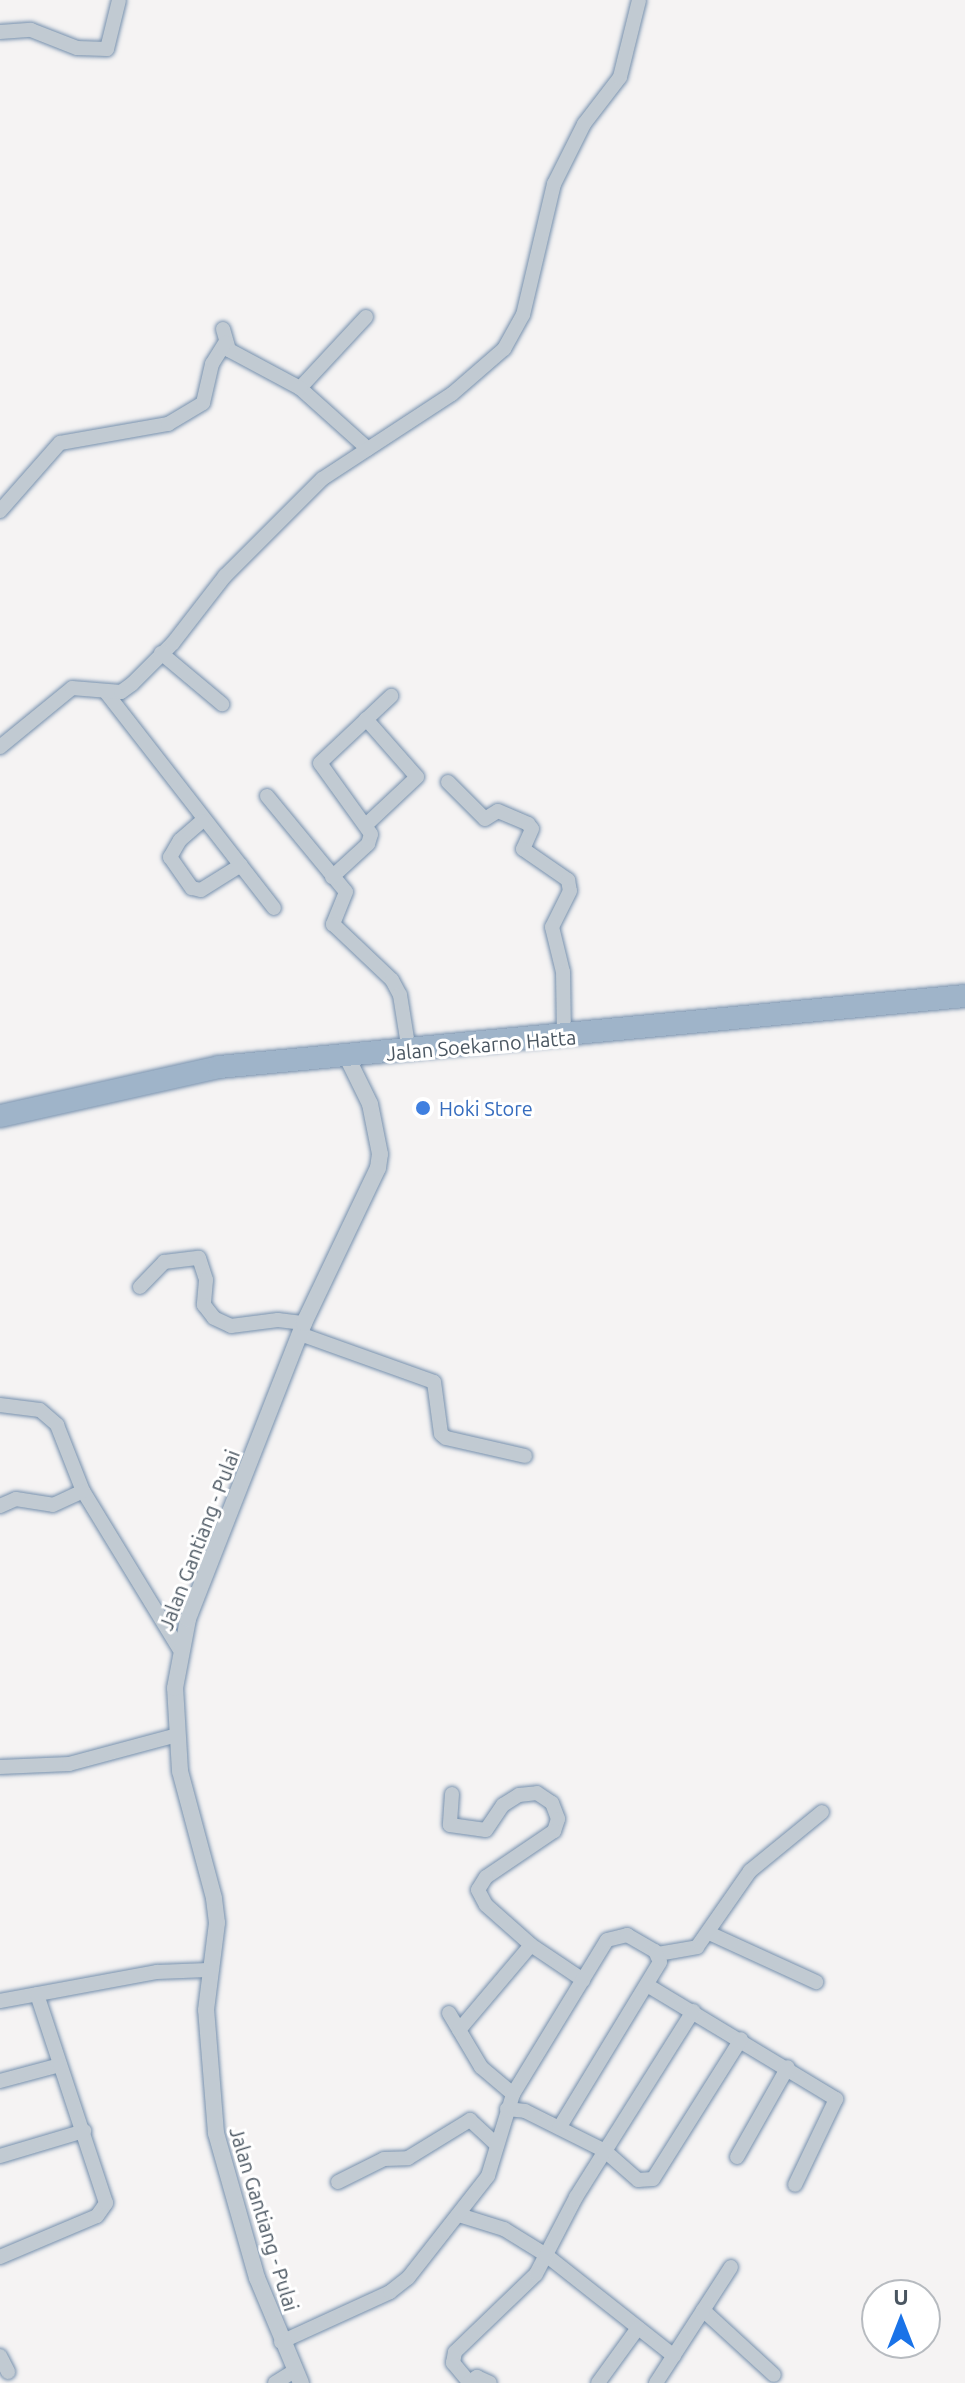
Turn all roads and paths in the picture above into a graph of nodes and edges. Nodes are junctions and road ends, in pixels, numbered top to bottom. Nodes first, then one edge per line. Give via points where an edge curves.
1 (119, 0) edge
2 (639, 0) edge
3 (0, 32) edge
4 (366, 317) dead end
5 (300, 388) junction
6 (368, 449) junction
7 (0, 511) edge
8 (161, 653) junction
9 (105, 691) junction
10 (391, 696) dead end
11 (222, 704) dead end
12 (366, 719) junction
13 (0, 747) edge
14 (448, 782) dead end
15 (267, 796) dead end
16 (202, 821) junction
17 (368, 823) junction
18 (241, 865) junction
19 (332, 877) junction
20 (274, 908) dead end
21 (965, 996) edge
22 (564, 1037) junction
23 (409, 1051) junction
24 (347, 1057) junction
25 (0, 1116) edge
26 (140, 1287) dead end
27 (302, 1328) junction
28 (0, 1405) edge
29 (525, 1456) dead end
30 (83, 1491) junction
31 (0, 1506) edge
32 (179, 1648) junction
33 (177, 1735) junction
34 (0, 1767) edge
35 (452, 1794) dead end
36 (822, 1812) dead end
37 (709, 1933) junction
38 (531, 1945) junction
39 (658, 1954) junction
40 (208, 1970) junction
41 (583, 1980) junction
42 (816, 1982) dead end
43 (647, 1985) junction
44 (37, 1994) junction
45 (0, 2001) edge
46 (693, 2011) junction
47 (449, 2013) dead end
48 (459, 2030) junction
49 (741, 2039) junction
50 (60, 2065) junction
51 (788, 2067) junction
52 (0, 2081) edge
53 (513, 2094) junction
54 (507, 2109) junction
55 (559, 2128) junction
56 (84, 2131) junction
57 (497, 2145) junction
58 (605, 2151) junction
59 (0, 2156) edge
60 (737, 2157) dead end
61 (338, 2182) dead end
62 (795, 2185) dead end
63 (459, 2215) junction
64 (546, 2255) junction
65 (0, 2257) edge
66 (731, 2267) dead end
67 (703, 2310) junction
68 (638, 2328) junction
69 (281, 2342) junction
70 (0, 2356) edge
71 (674, 2356) junction
72 (8, 2372) dead end
73 (774, 2375) dead end
74 (298, 2377) edge
75 (275, 2383) edge
76 (468, 2383) edge
77 (490, 2383) edge
78 (598, 2383) edge
79 (656, 2383) edge

1 - 3 street via 107,49 77,48 31,30
2 - 6 street via 620,77 584,124 554,184 515,335 452,394
4 - 5 street
5 - 6 street
5 - 7 street via 224,336 203,403 168,424 60,443
6 - 8 street via 322,479 253,546
8 - 9 street via 121,692
8 - 11 street
9 - 13 street via 72,688
9 - 16 street
10 - 12 street
12 - 17 street via 320,763
12 - 17 street via 417,777
14 - 22 street via 485,819 498,811 528,824 532,829 523,849 568,880 570,891 552,927 563,972
15 - 19 street
16 - 18 street
16 - 18 street via 176,844 170,857 192,888 201,890
17 - 19 street via 368,844
18 - 20 street
19 - 23 street via 347,898 333,924 392,980 400,995
21 - 22 highway, Jalan Soekarno Hatta
22 - 23 highway, Jalan Soekarno Hatta
23 - 24 highway, Jalan Soekarno Hatta
24 - 25 highway, Jalan Soekarno Hatta via 219,1067
24 - 27 street, Jalan Gantiang - Pulai via 370,1104 380,1154
26 - 27 street via 164,1262 199,1258 206,1280 204,1305 214,1318 231,1326 278,1320
27 - 29 street via 434,1382 441,1434 446,1438
27 - 32 street, Jalan Gantiang - Pulai
28 - 30 street via 29,1406 49,1417
30 - 31 street via 53,1505 16,1499
30 - 32 street
32 - 33 street, Jalan Gantiang - Pulai
33 - 34 street via 69,1764
33 - 40 street, Jalan Gantiang - Pulai via 193,1829 214,1898 217,1923
35 - 38 street via 450,1825 486,1830 503,1805 519,1795 537,1793 552,1803 558,1819 554,1831 486,1877 478,1890 486,1905
36 - 37 street via 750,1871
37 - 39 street via 691,1951
37 - 42 street
38 - 41 street
38 - 48 street
39 - 41 street via 619,1933 607,1940
39 - 43 street via 660,1962
40 - 44 street via 157,1972
40 - 69 street, Jalan Gantiang - Pulai via 207,2074 216,2133
41 - 53 street
43 - 46 street
43 - 55 street
44 - 45 street
44 - 50 street
46 - 49 street
46 - 58 street
47 - 48 street
48 - 53 street via 481,2067
49 - 51 street
49 - 58 street via 653,2179 638,2180
50 - 52 street
50 - 56 street
51 - 60 street
51 - 62 street via 836,2099
53 - 54 street
54 - 55 street
54 - 57 street
55 - 58 street
56 - 59 street
56 - 65 street via 106,2195 103,2210
57 - 61 street via 470,2120 408,2158 384,2159
57 - 63 street via 488,2176
58 - 64 street
63 - 64 street via 504,2229
63 - 69 street via 398,2287
64 - 68 street
64 - 76 street via 529,2284 455,2352 453,2363
66 - 67 street
67 - 71 street
67 - 73 street
68 - 71 street
68 - 78 street
69 - 74 street, Jalan Gantiang - Pulai
70 - 72 street
71 - 79 street
74 - 75 street
76 - 77 street via 477,2377

